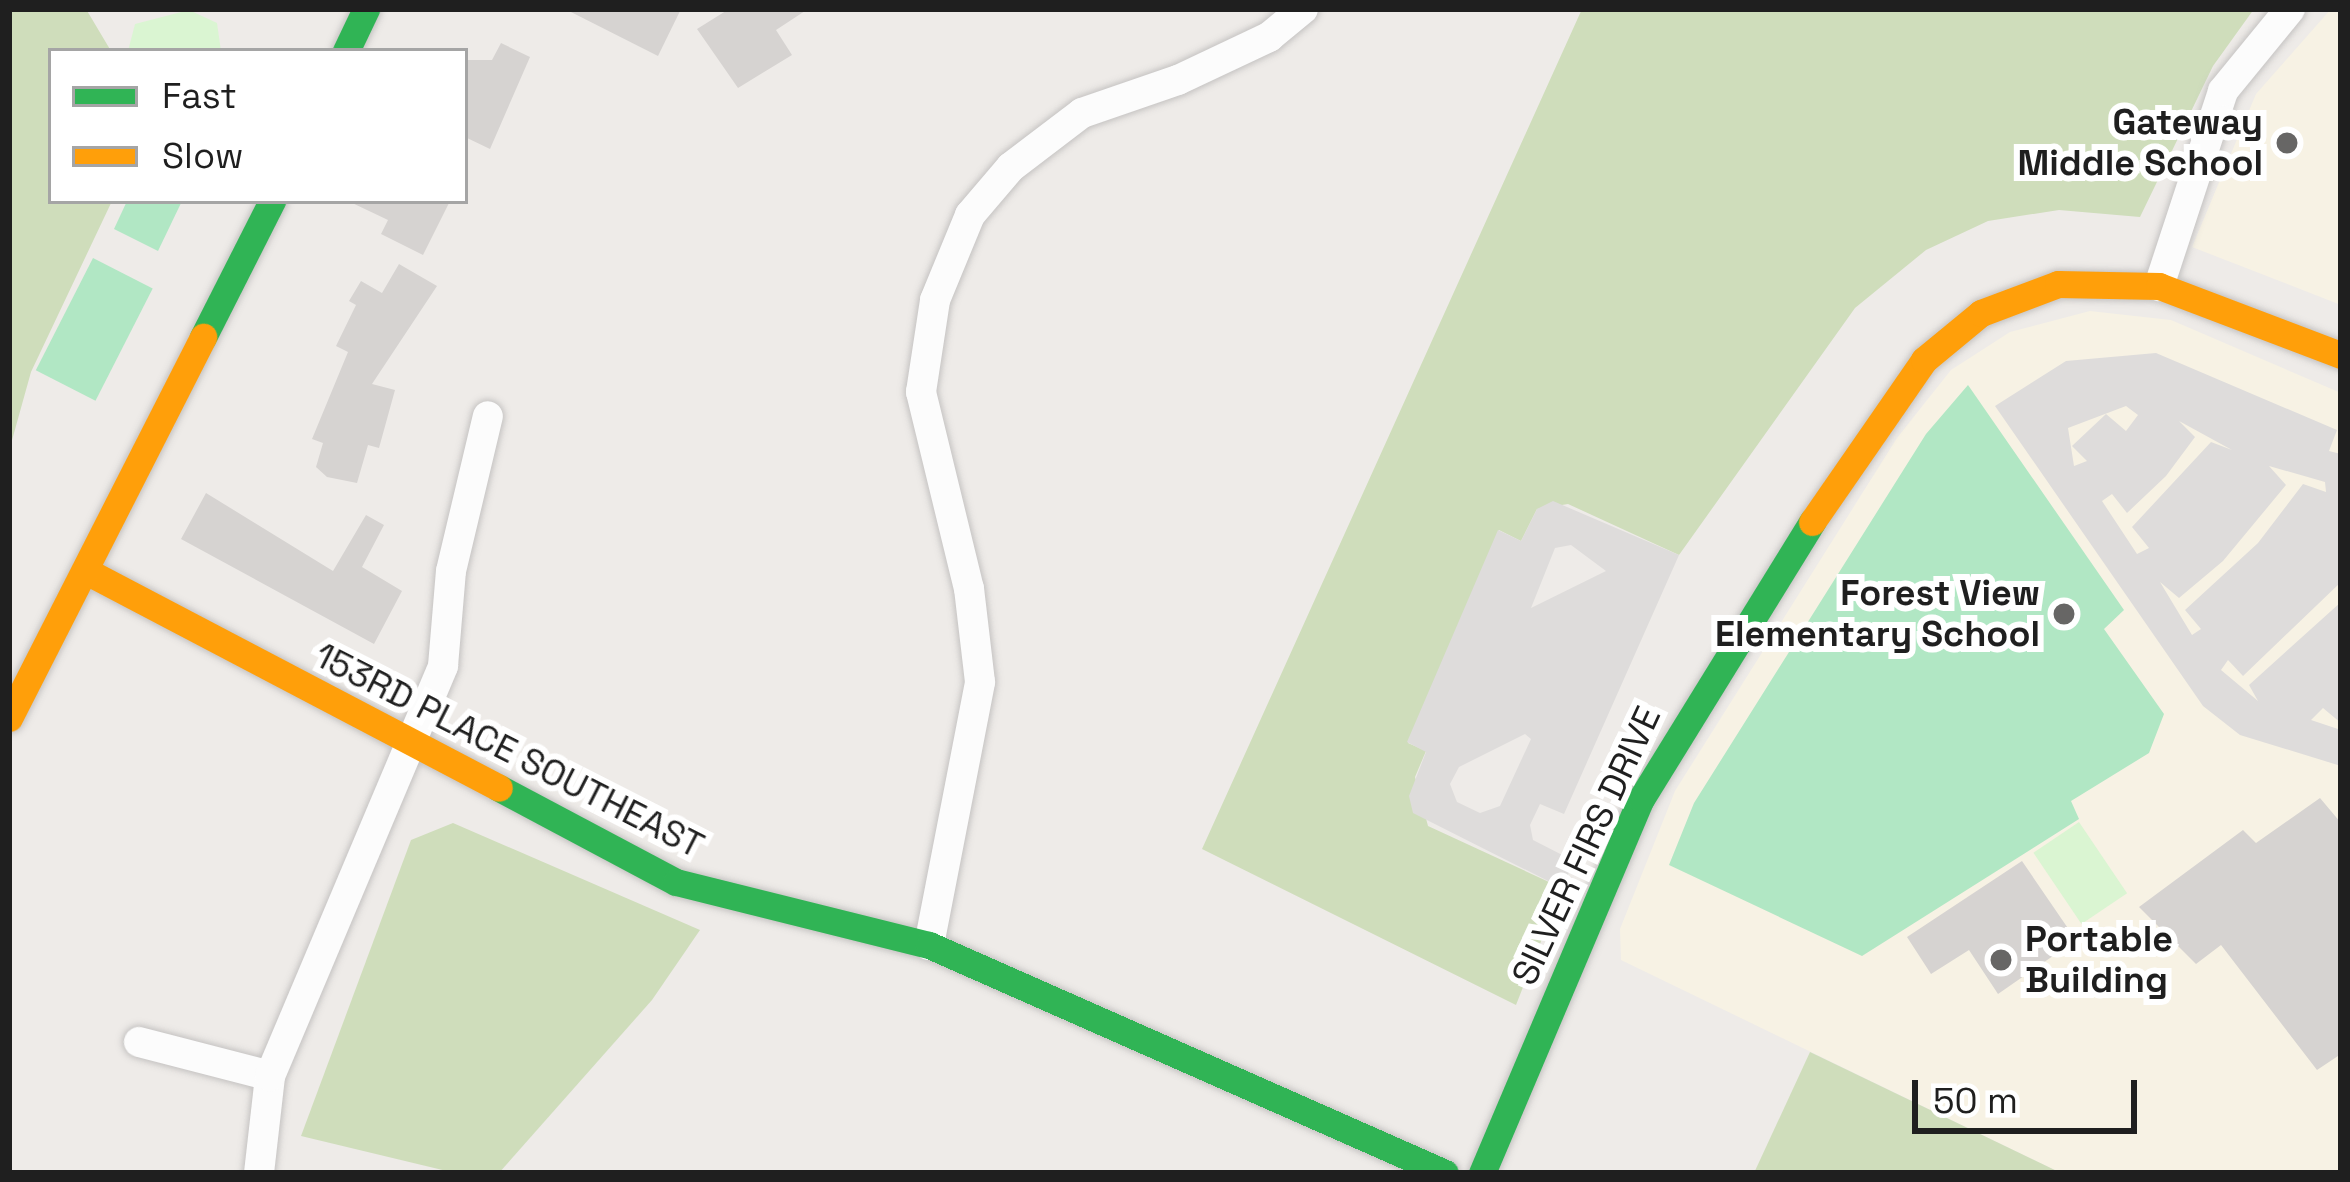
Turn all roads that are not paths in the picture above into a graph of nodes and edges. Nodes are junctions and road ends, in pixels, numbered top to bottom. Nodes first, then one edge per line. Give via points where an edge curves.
1 (367, 9) edge
2 (1303, 9) edge
3 (2290, 9) edge
4 (348, 48) edge
5 (271, 204) edge
6 (2159, 286) junction
7 (2341, 355) edge
8 (488, 416) dead end
9 (88, 572) junction
10 (9, 718) edge
11 (413, 748) junction
12 (929, 945) junction
13 (139, 1042) dead end
14 (270, 1076) junction
15 (260, 1173) edge
16 (1445, 1173) edge
17 (1482, 1173) edge

1 - 4 street
2 - 12 street via 1269,38 1082,113 1011,167 970,215 935,300 921,392 969,589 980,682
3 - 6 street via 2223,91
5 - 9 street
6 - 7 street, SILVER FIRS DRIVE
6 - 17 street, SILVER FIRS DRIVE via 2058,284 1981,313 1924,360 1755,608 1641,799
8 - 11 street via 451,572 443,666
9 - 10 street
9 - 11 street, 153RD PLACE SOUTHEAST
11 - 12 street, 153RD PLACE SOUTHEAST via 676,882
11 - 14 street
12 - 16 street, 153RD PLACE SOUTHEAST
13 - 14 street
14 - 15 street

